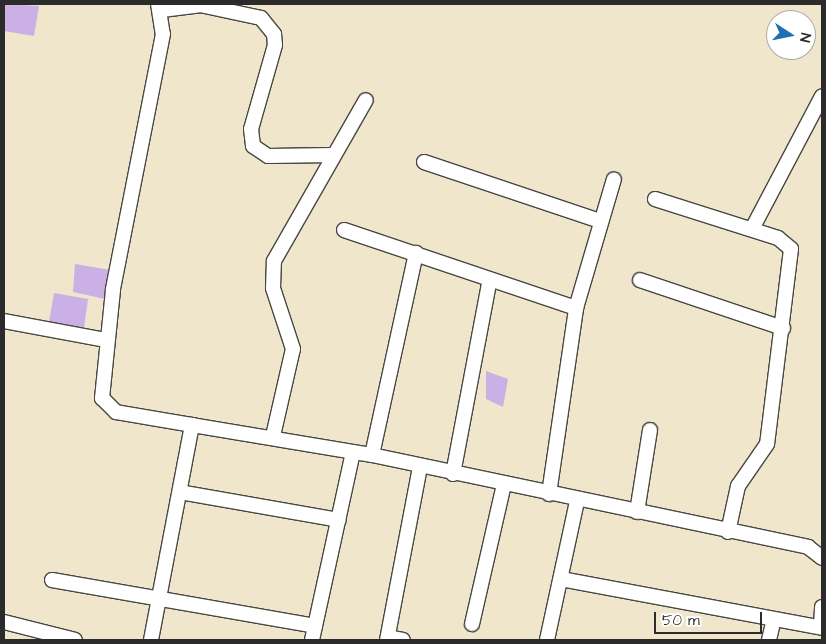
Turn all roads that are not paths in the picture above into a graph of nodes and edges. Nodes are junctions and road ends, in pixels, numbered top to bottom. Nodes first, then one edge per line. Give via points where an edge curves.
1 (160, 7) edge
2 (822, 96) edge
3 (366, 100) dead end
4 (334, 155) junction
5 (424, 162) dead end
6 (614, 178) dead end
7 (656, 200) dead end
8 (600, 220) junction
9 (752, 229) junction
10 (344, 230) dead end
11 (416, 253) junction
12 (490, 279) junction
13 (640, 280) dead end
14 (576, 308) junction
15 (4, 321) edge
16 (782, 328) junction
17 (106, 340) junction
18 (192, 425) junction
19 (650, 430) dead end
20 (273, 436) junction
21 (353, 452) junction
22 (372, 455) junction
23 (420, 467) junction
24 (453, 474) junction
25 (504, 484) junction
26 (180, 492) junction
27 (549, 494) junction
28 (577, 501) junction
29 (637, 512) junction
30 (339, 520) junction
31 (728, 532) junction
32 (822, 558) edge
33 (562, 579) junction
34 (52, 580) dead end
35 (157, 598) junction
36 (822, 607) edge
37 (4, 622) edge
38 (773, 622) junction
39 (472, 624) dead end
40 (315, 626) junction
41 (822, 627) edge
42 (388, 639) edge
43 (76, 640) edge
44 (151, 640) edge
45 (312, 640) edge
46 (403, 640) edge
47 (547, 640) edge
48 (769, 640) edge

1 - 4 street via 200,5 261,18 274,34 275,45 251,130 253,146 268,156
1 - 17 street via 163,34
2 - 9 street
3 - 4 street
4 - 20 street via 274,261 273,288 293,349
5 - 8 street
6 - 8 street
7 - 9 street
8 - 14 street
9 - 16 street via 790,245
10 - 11 street
11 - 12 street
11 - 22 street
12 - 14 street
12 - 24 street
13 - 16 street
14 - 27 street
15 - 17 street
16 - 31 street via 766,444 738,486
17 - 18 street via 101,378 107,407
18 - 20 street
18 - 26 street
19 - 29 street
20 - 21 street
21 - 22 street
21 - 30 street
22 - 23 street
23 - 24 street
23 - 42 street
24 - 25 street
25 - 27 street
25 - 39 street
26 - 30 street
26 - 35 street
27 - 28 street
28 - 29 street
28 - 33 street
29 - 31 street
30 - 40 street
31 - 32 street via 808,547
33 - 38 street
33 - 47 street
34 - 35 street
35 - 40 street
35 - 44 street
36 - 41 street
37 - 43 street
38 - 41 street
38 - 48 street
40 - 45 street
42 - 46 street

